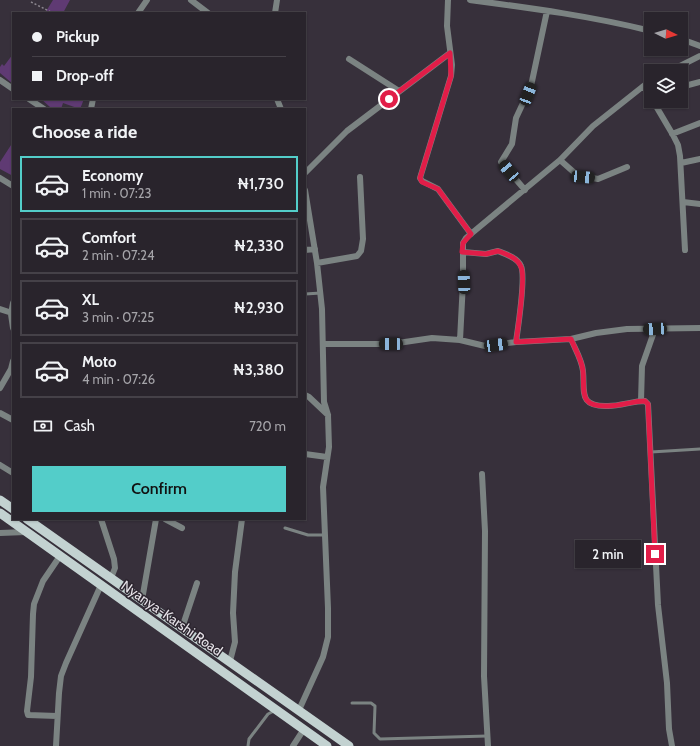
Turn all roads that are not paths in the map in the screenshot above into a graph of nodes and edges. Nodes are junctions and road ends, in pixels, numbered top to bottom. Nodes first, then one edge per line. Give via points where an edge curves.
1 (147, 0) edge
2 (191, 0) edge
3 (277, 0) edge
4 (448, 0) edge
5 (470, 0) edge
6 (547, 10) junction
7 (139, 12) edge
8 (207, 12) edge
9 (275, 12) edge
10 (644, 29) edge
11 (688, 42) edge
12 (700, 46) edge
13 (450, 53) junction
14 (700, 56) edge
15 (348, 59) dead end
16 (684, 64) edge
17 (0, 80) edge
18 (700, 82) edge
19 (644, 86) edge
20 (688, 86) edge
21 (12, 88) edge
22 (399, 91) junction
23 (30, 100) edge
24 (42, 108) edge
25 (657, 108) edge
26 (700, 123) edge
27 (672, 134) junction
28 (700, 159) edge
29 (560, 160) junction
30 (681, 163) junction
31 (627, 167) dead end
32 (306, 172) edge
33 (360, 177) dead end
34 (0, 178) edge
35 (12, 185) edge
36 (524, 190) junction
37 (306, 196) edge
38 (684, 202) junction
39 (700, 204) edge
40 (471, 234) junction
41 (315, 249) junction
42 (306, 250) edge
43 (686, 250) dead end
44 (462, 252) junction
45 (318, 263) junction
46 (321, 293) junction
47 (306, 294) edge
48 (0, 309) edge
49 (12, 312) edge
50 (700, 328) edge
51 (655, 329) junction
52 (571, 339) junction
53 (460, 340) junction
54 (516, 342) junction
55 (324, 344) junction
56 (12, 366) edge
57 (0, 388) edge
58 (306, 396) edge
59 (642, 401) junction
60 (0, 413) edge
61 (328, 415) junction
62 (12, 419) edge
63 (700, 449) edge
64 (651, 452) junction
65 (306, 454) edge
66 (327, 457) junction
67 (0, 465) edge
68 (12, 472) edge
69 (482, 474) dead end
70 (0, 500) edge
71 (12, 508) edge
72 (0, 513) edge
73 (28, 520) edge
74 (101, 520) edge
75 (156, 520) edge
76 (167, 520) edge
77 (242, 520) edge
78 (182, 528) dead end
79 (285, 528) dead end
80 (28, 532) junction
81 (0, 533) edge
82 (325, 536) junction
83 (60, 556) junction
84 (111, 578) junction
85 (197, 583) dead end
86 (101, 585) junction
87 (142, 600) junction
88 (182, 628) junction
89 (230, 661) junction
90 (352, 703) dead end
91 (278, 710) junction
92 (299, 710) junction
93 (57, 716) junction
94 (304, 729) junction
95 (487, 736) junction
96 (56, 746) edge
97 (248, 746) edge
98 (293, 746) edge
99 (328, 746) edge
100 (349, 746) edge
101 (488, 746) edge
102 (672, 746) edge

1 - 7 street
2 - 8 street
3 - 9 street
4 - 13 street
5 - 6 street
6 - 10 street
6 - 36 street via 531,86 516,118 512,144 501,162
11 - 12 street
13 - 22 street
13 - 40 street via 451,76 420,178 422,182 438,189
14 - 16 street
15 - 22 street
17 - 21 street
18 - 20 street
19 - 29 street via 593,126
22 - 32 street via 347,131
23 - 24 street
25 - 27 street
26 - 27 street
27 - 30 street via 678,145
28 - 30 street
29 - 31 street via 576,175 598,178
29 - 36 street
30 - 38 street
33 - 45 street via 363,239 361,251 357,256
34 - 35 street
36 - 40 street
37 - 41 street
38 - 39 street
38 - 43 street
40 - 44 street via 463,243
41 - 42 street
41 - 45 street
44 - 53 street via 464,282
44 - 54 street via 486,254 498,251 517,260 521,265 522,295
45 - 46 street
46 - 47 lane
46 - 55 street
48 - 49 street
50 - 51 street
51 - 52 street via 596,333
51 - 59 street via 642,366
52 - 54 street
52 - 59 street via 581,361 585,398 590,403 609,406
53 - 54 street via 485,346
53 - 55 street via 432,338 391,344
55 - 61 street via 324,402
56 - 57 street
58 - 61 street
59 - 64 street via 648,404
60 - 62 street
61 - 66 street
63 - 64 lane
64 - 102 street via 658,604 668,729
65 - 66 street
66 - 82 street via 323,487
67 - 68 street
69 - 95 street
70 - 71 main road
72 - 80 main road, Nyanya-Karshi Road
73 - 84 main road, Nyanya-Karshi Road
74 - 84 street via 114,559 115,568
75 - 87 street
76 - 78 street
77 - 89 street via 235,572 235,642
79 - 82 lane
80 - 81 street
80 - 83 main road, Nyanya-Karshi Road
82 - 92 street via 328,637
83 - 86 main road, Nyanya-Karshi Road
83 - 93 street via 43,581 34,604 27,711 28,715 32,716
84 - 87 main road, Nyanya-Karshi Road
85 - 88 street
86 - 91 main road, Nyanya-Karshi Road
86 - 93 street via 61,676
87 - 88 main road, Nyanya-Karshi Road
88 - 89 main road, Nyanya-Karshi Road
89 - 92 main road, Nyanya-Karshi Road
90 - 95 lane via 372,703 375,706 374,733 380,739
91 - 94 main road, Nyanya-Karshi Road
91 - 97 lane via 271,712 258,726 249,739
92 - 100 main road, Nyanya-Karshi Road
93 - 96 street
94 - 98 street
94 - 99 main road, Nyanya-Karshi Road
95 - 101 street

